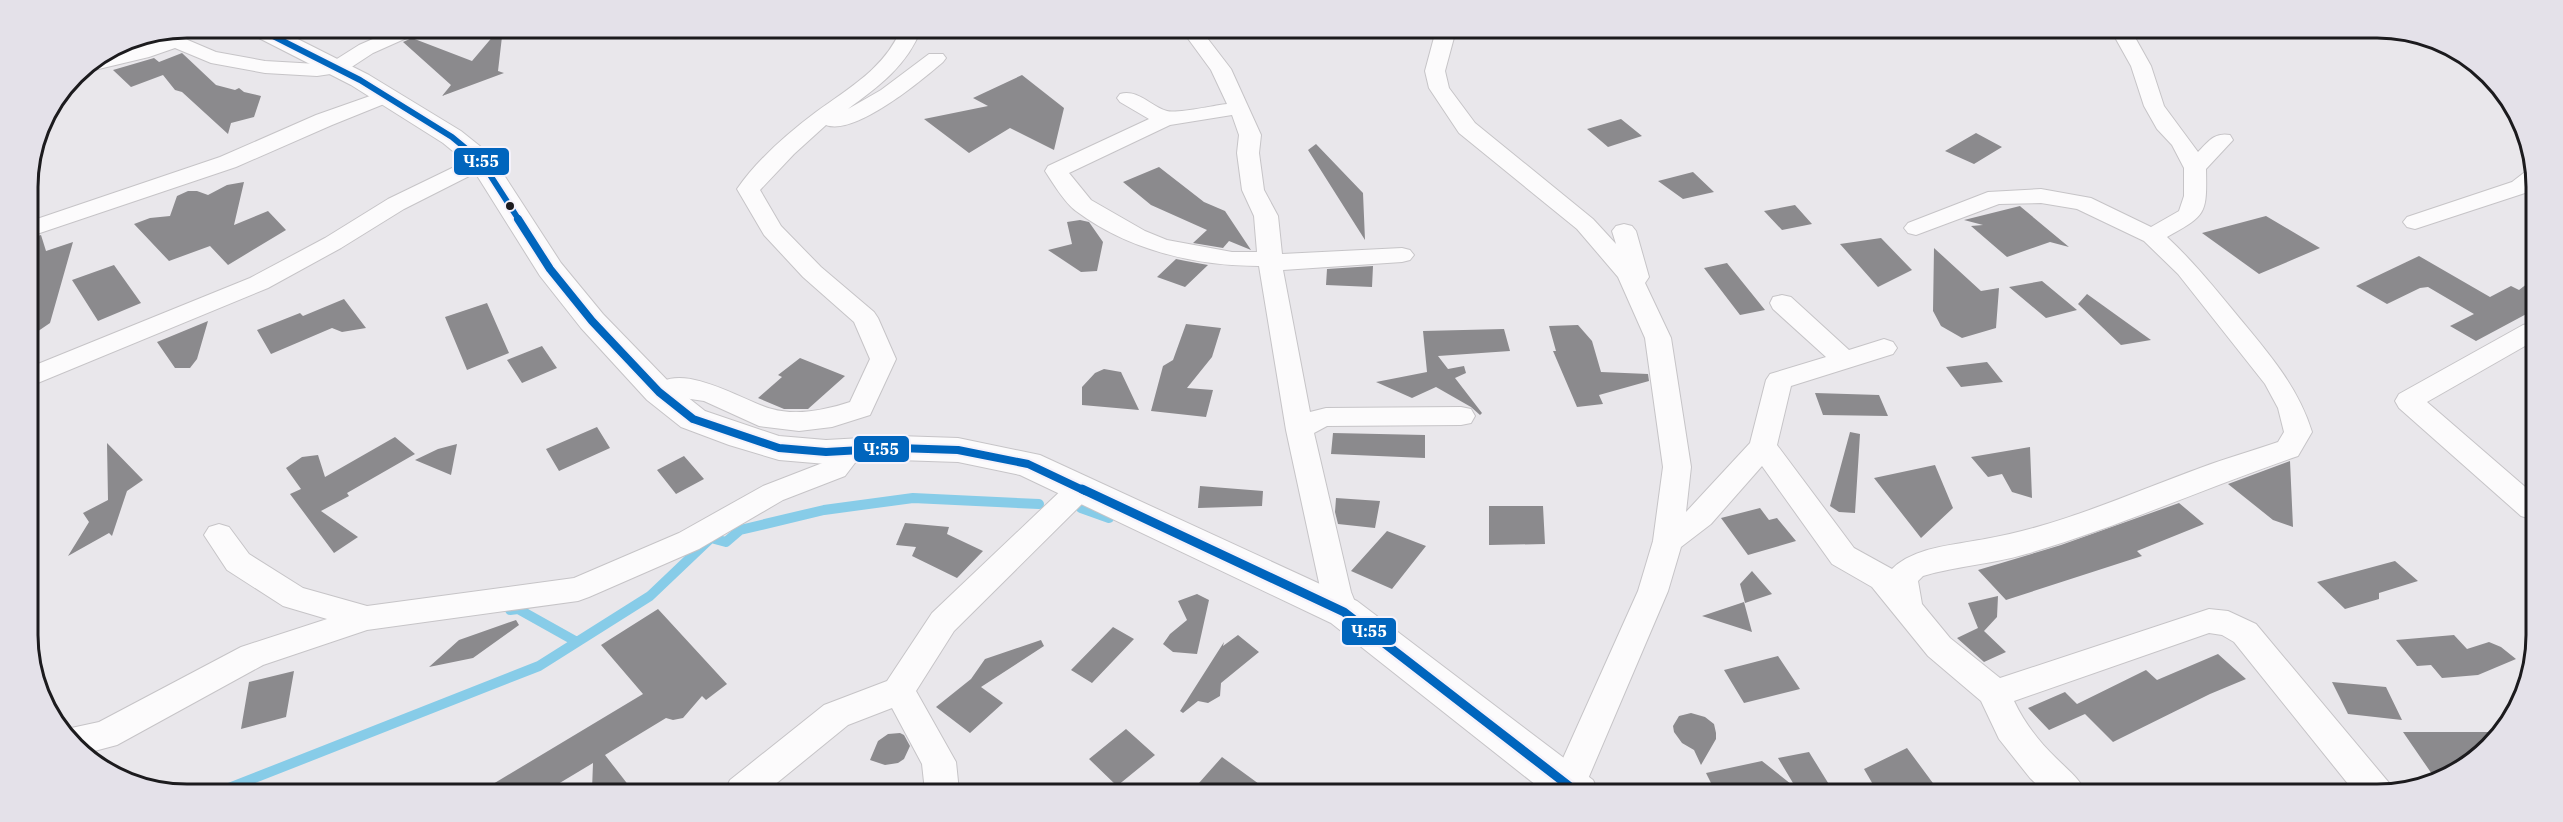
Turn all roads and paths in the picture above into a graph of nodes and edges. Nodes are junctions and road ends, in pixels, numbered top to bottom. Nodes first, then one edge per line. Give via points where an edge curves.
1 (277, 38) edge
2 (392, 38) edge
3 (909, 38) edge
4 (1197, 38) edge
5 (1444, 38) edge
6 (1455, 38) edge
7 (2125, 38) edge
8 (1440, 53) junction
9 (936, 58) dead end
10 (107, 61) edge
11 (337, 68) junction
12 (387, 96) junction
13 (1128, 98) dead end
14 (1240, 108) junction
15 (1165, 119) junction
16 (810, 127) junction
17 (2223, 140) dead end
18 (1521, 148) dead end
19 (481, 161) junction
20 (2194, 168) junction
21 (1533, 183) junction
22 (2526, 183) edge
23 (2415, 222) dead end
24 (38, 227) edge
25 (1916, 228) dead end
26 (1624, 231) dead end
27 (2152, 236) junction
28 (1402, 255) dead end
29 (1271, 264) junction
30 (1782, 303) dead end
31 (1633, 305) junction
32 (2526, 334) edge
33 (1884, 348) dead end
34 (1846, 361) junction
35 (38, 374) edge
36 (662, 394) junction
37 (1461, 416) dead end
38 (1300, 430) junction
39 (1763, 447) junction
40 (850, 451) junction
41 (1080, 489) junction
42 (2526, 504) edge
43 (219, 536) dead end
44 (1668, 541) junction
45 (1907, 608) junction
46 (1344, 612) junction
47 (367, 618) junction
48 (899, 691) junction
49 (1993, 692) junction
50 (80, 740) edge
51 (751, 784) edge
52 (941, 784) edge
53 (1567, 784) edge
54 (1575, 784) edge
55 (2060, 784) edge
56 (2369, 784) edge

1 - 11 main road
2 - 11 street
3 - 16 street via 880,73
4 - 14 street via 1221,69
5 - 8 street
6 - 8 street
7 - 20 street via 2154,106 2182,143
8 - 21 street via 1436,71 1439,88 1467,128
9 - 16 street via 854,116
10 - 11 street via 176,41 211,57 265,67
11 - 12 main road
12 - 19 main road via 452,137
12 - 24 street via 228,162
13 - 15 street
14 - 15 street
14 - 29 street via 1250,135 1253,190 1266,216
15 - 29 street via 1056,171 1083,205 1137,236 1161,246
16 - 36 street via 748,189 772,230 812,272 865,318 883,359 860,408 832,418 769,419 709,393 673,387
17 - 20 street
18 - 21 street
19 - 35 street via 396,204 259,283
19 - 36 main road via 550,269
20 - 27 street via 2195,196 2189,215
21 - 31 street via 1585,224 1629,274
22 - 23 street
25 - 27 street via 1996,197 2041,196 2083,202
26 - 31 street via 1635,263
27 - 45 street via 2187,269 2276,380 2298,432 2288,449 2024,543 1913,567 1902,578
28 - 29 street
29 - 38 street
30 - 34 street
31 - 44 street via 1658,338 1677,467
32 - 42 street via 2408,401
33 - 34 street
34 - 39 street via 1779,380
36 - 40 main road via 693,418 741,437 779,448
37 - 38 street via 1326,417
38 - 46 street via 1336,592
39 - 44 street via 1701,516
39 - 45 street via 1844,556 1883,579
40 - 41 main road via 958,450 1028,464
40 - 47 street via 835,469 773,494 689,541 579,589
41 - 46 main road
41 - 48 street via 943,622
43 - 47 street via 238,561 294,597
44 - 54 street via 1653,591
45 - 49 street via 1938,647
46 - 53 main road
47 - 50 street via 252,656 105,735
48 - 51 street via 836,715
48 - 52 street via 939,762
49 - 55 street via 2011,729
49 - 56 street via 2209,621 2222,621 2245,633

